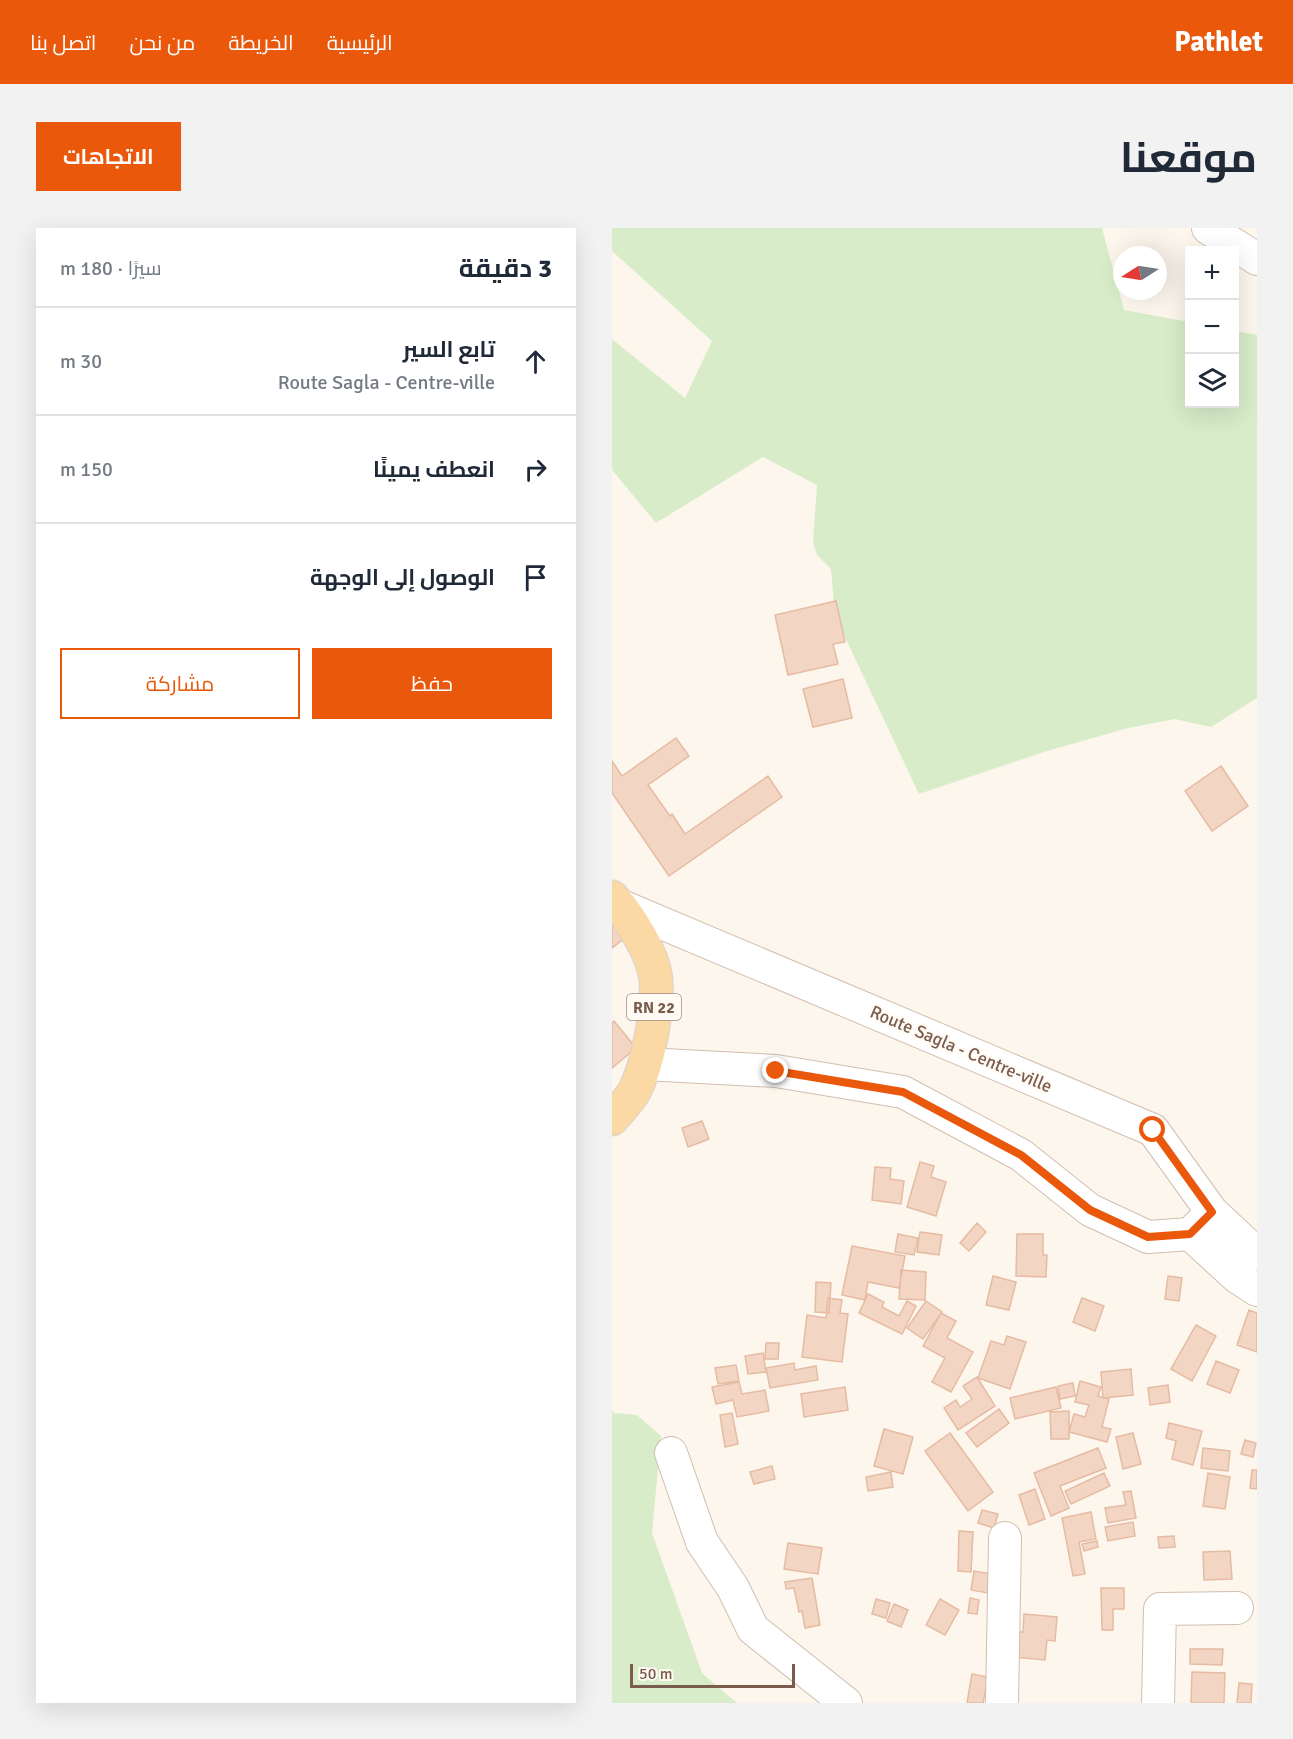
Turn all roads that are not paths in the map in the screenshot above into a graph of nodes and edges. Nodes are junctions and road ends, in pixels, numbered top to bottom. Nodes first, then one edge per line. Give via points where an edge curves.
1 (1208, 228) edge
2 (1257, 259) edge
3 (616, 901) edge
4 (645, 1064) junction
5 (612, 1119) edge
6 (1212, 1212) junction
7 (1190, 1234) junction
8 (1257, 1254) edge
9 (1257, 1290) edge
10 (671, 1453) dead end
11 (1005, 1538) dead end
12 (1237, 1608) dead end
13 (846, 1703) edge
14 (1002, 1703) edge
15 (1158, 1703) edge

1 - 2 street
3 - 4 main road, RN 22 via 647,948 656,980
3 - 6 street, Route Sagla - Centre-ville via 1153,1130
4 - 5 main road, RN 22 via 634,1092
4 - 7 street via 776,1071 903,1092 1021,1155 1090,1210 1148,1237
6 - 7 street
6 - 8 street, Route Sagla - Centre-ville
7 - 9 street
10 - 13 street via 702,1542 733,1588 753,1629
11 - 14 street
12 - 15 street via 1160,1609

